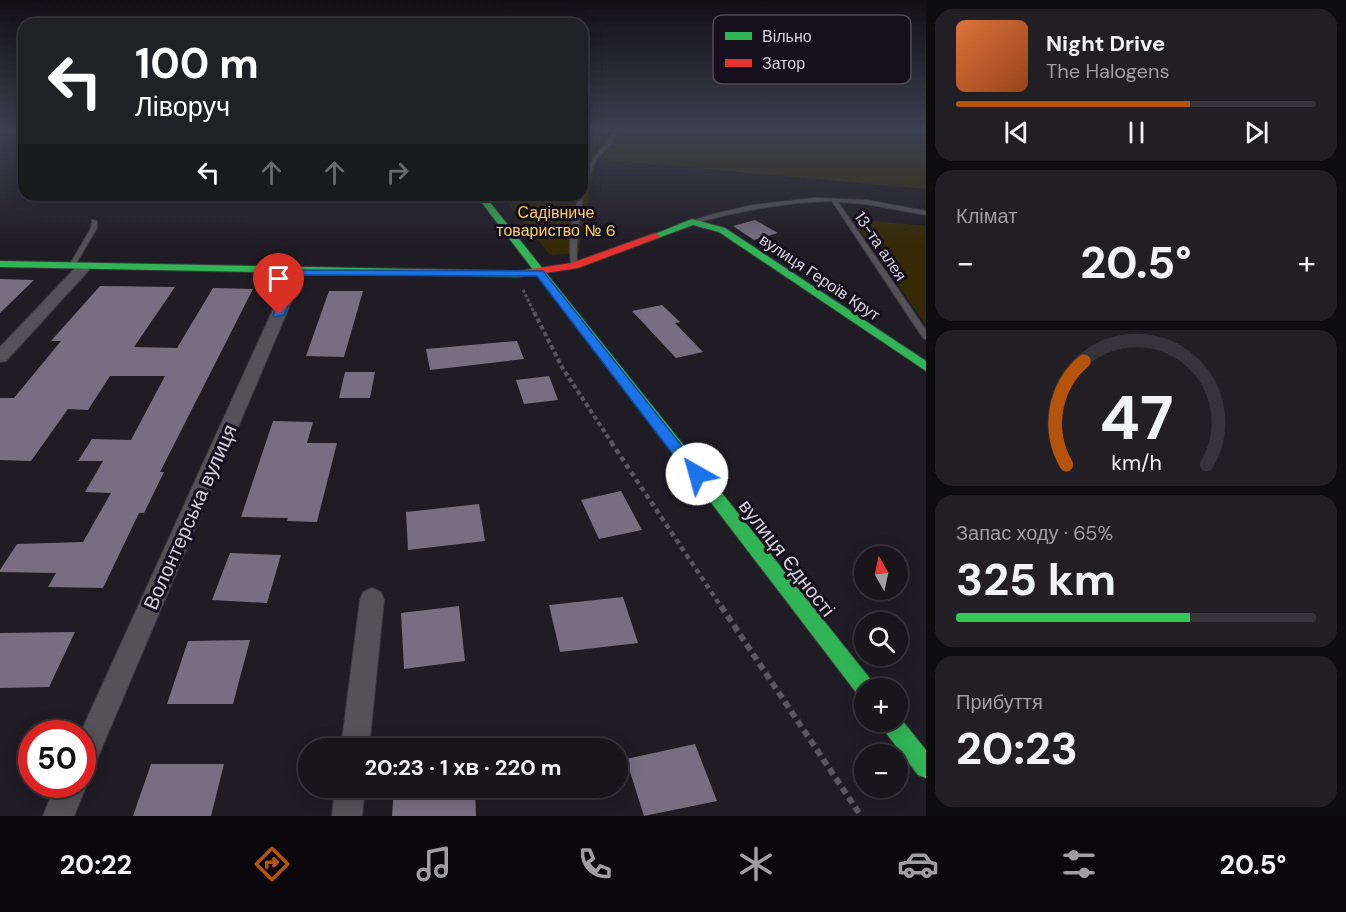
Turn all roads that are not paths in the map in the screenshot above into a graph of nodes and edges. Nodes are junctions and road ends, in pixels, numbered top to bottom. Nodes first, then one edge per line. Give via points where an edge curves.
1 (834, 200) junction
2 (485, 201) edge
3 (582, 201) edge
4 (926, 213) edge
5 (94, 221) dead end
6 (692, 222) junction
7 (0, 264) edge
8 (574, 266) junction
9 (78, 267) junction
10 (297, 272) junction
11 (540, 273) junction
12 (926, 336) edge
13 (0, 357) edge
14 (926, 367) edge
15 (372, 600) dead end
16 (857, 678) edge
17 (96, 729) edge
18 (898, 732) edge
19 (356, 738) edge
20 (926, 767) edge
21 (66, 798) edge
22 (349, 798) edge
23 (58, 816) edge
24 (347, 816) edge

1 - 4 lane
1 - 6 lane via 757,205
1 - 12 lane, 13-та алея
2 - 11 street, вулиця Єдності
3 - 8 lane via 572,244
5 - 9 lane
6 - 8 street
6 - 14 street, вулиця Героїв Крут via 722,231
7 - 9 street
8 - 11 street
9 - 10 street
9 - 13 street
10 - 11 street
10 - 17 street, Волонтерська вулиця
11 - 16 street, вулиця Єдності
15 - 19 street
18 - 20 street
21 - 23 street
22 - 24 street

